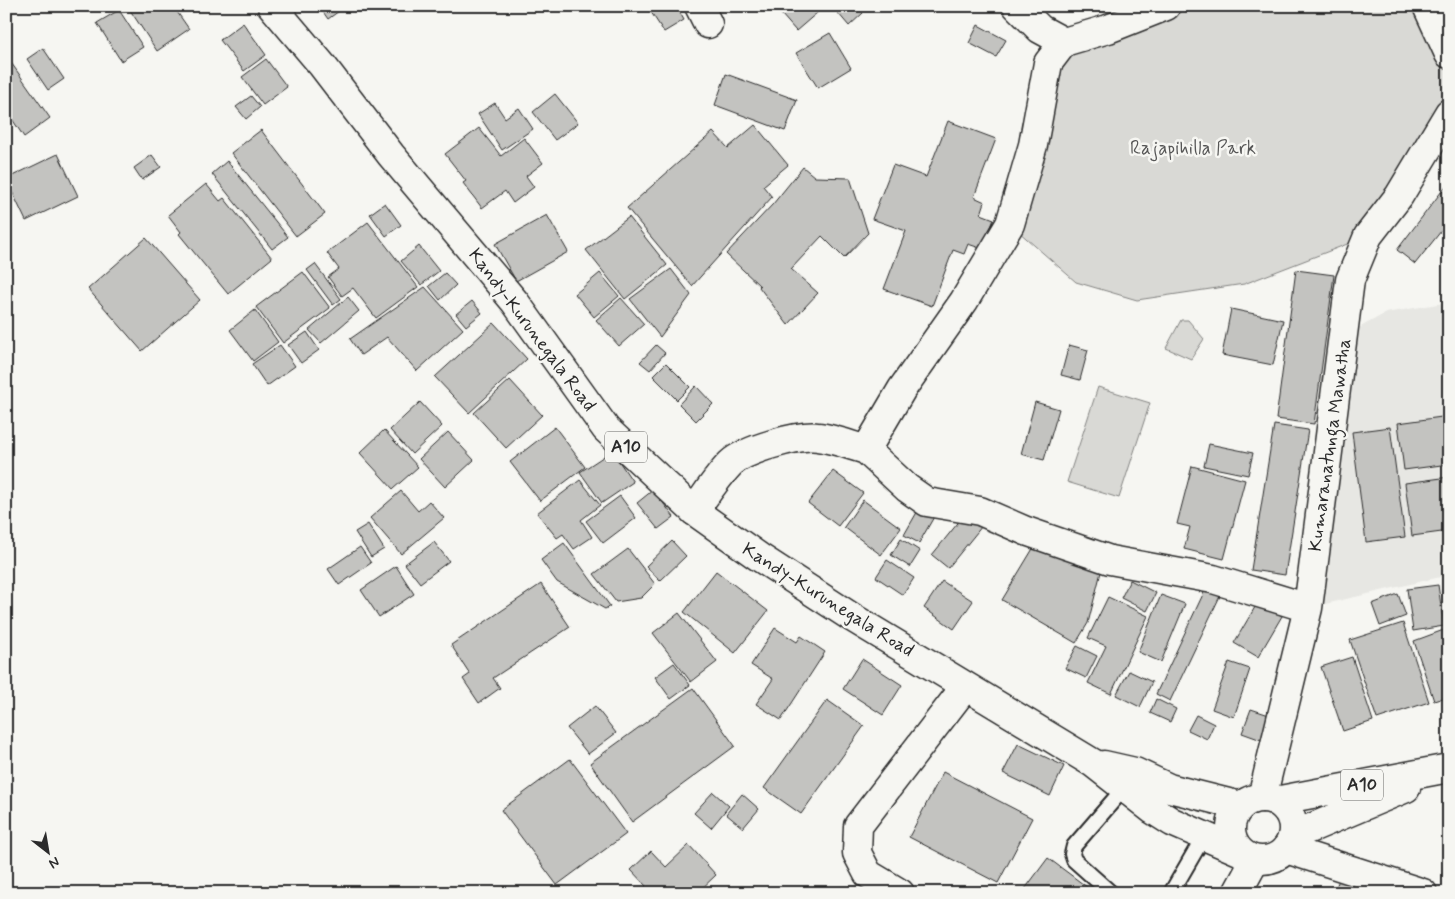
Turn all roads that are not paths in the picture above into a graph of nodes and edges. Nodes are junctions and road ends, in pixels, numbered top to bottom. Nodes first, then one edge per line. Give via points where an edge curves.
1 (272, 6) edge
2 (1017, 6) edge
3 (1166, 6) edge
4 (1426, 6) edge
5 (1064, 42) junction
6 (1449, 54) edge
7 (1449, 113) edge
8 (866, 450) junction
9 (694, 511) junction
10 (1308, 608) junction
11 (965, 687) junction
12 (1093, 763) junction
13 (1449, 769) edge
14 (1125, 787) junction
15 (1260, 802) junction
16 (1204, 836) junction
17 (1289, 842) junction
18 (1247, 855) junction
19 (900, 893) edge
20 (1111, 893) edge
21 (1171, 893) edge
22 (1238, 893) edge
23 (1423, 893) edge

1 - 9 main road, Kandy-Kurunegala Road / A10 via 391,155 515,302 606,429
2 - 5 main road via 1040,29
3 - 5 main road
4 - 6 main road
5 - 8 main road via 1048,63 1033,145 1010,224 964,301 902,388
7 - 10 main road, Kumaranatunga Mawatha via 1399,196 1368,236 1350,280
8 - 9 main road via 817,436 758,448 733,462
8 - 10 main road via 927,502 980,511 1110,560 1213,579
9 - 11 main road, Kandy-Kurunegala Road / A10 via 811,592
10 - 15 main road, Kumaranatunga Mawatha
11 - 12 main road, Kandy-Kurunegala Road / A10
11 - 19 main road via 858,826 857,853 868,874
12 - 14 main road, Kandy-Kurunegala Road / A10
12 - 15 main road, Kandy-Kurunegala Road / A10 via 1135,772 1169,788
13 - 15 main road, Kandy-Kurunegala Road / A10
13 - 17 main road, Kandy-Kurunegala Road / A10
14 - 16 main road, Kandy-Kurunegala Road / A10 via 1172,822
14 - 20 lane via 1074,846 1072,854 1074,860
15 - 17 main road via 1284,808 1290,816 1293,826
15 - 18 main road via 1232,819 1231,835
16 - 18 main road, Kandy-Kurunegala Road / A10
16 - 21 lane
17 - 18 main road via 1277,856 1266,860
17 - 23 main road
18 - 22 main road

